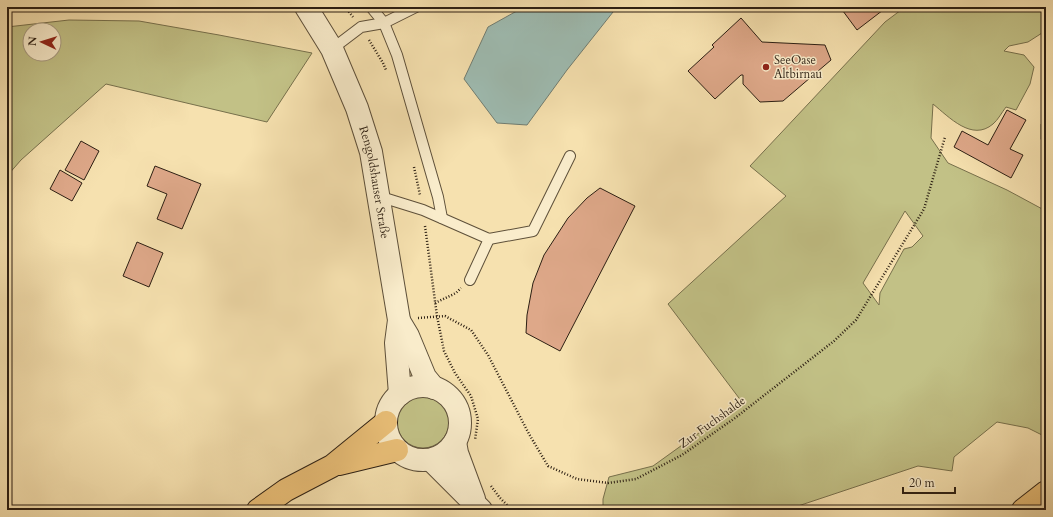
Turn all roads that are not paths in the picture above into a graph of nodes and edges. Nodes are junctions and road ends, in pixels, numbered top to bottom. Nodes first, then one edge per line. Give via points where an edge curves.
1 (306, 7) edge
2 (371, 7) edge
3 (416, 7) edge
4 (384, 23) junction
5 (332, 49) junction
6 (570, 156) dead end
7 (378, 196) junction
8 (442, 218) junction
9 (489, 239) junction
10 (470, 280) road end
11 (399, 320) junction
12 (434, 388) junction
13 (400, 394) junction
14 (386, 422) junction
15 (465, 444) junction
16 (397, 450) junction
17 (430, 460) junction
18 (332, 466) junction
19 (1046, 492) edge
20 (479, 508) edge
21 (258, 510) edge
22 (1023, 510) edge

1 - 5 street, Rengoldshauser Straße
2 - 4 lane
3 - 4 lane
4 - 5 lane via 361,27
4 - 8 lane via 397,55
5 - 7 street, Rengoldshauser Straße via 362,122 371,152
6 - 9 lane via 533,230
7 - 8 lane
7 - 11 street, Rengoldshauser Straße
8 - 9 lane
9 - 10 lane
11 - 12 street, Rengoldshauser Straße via 424,377
11 - 13 street, Rengoldshauser Straße via 396,343
12 - 13 street via 410,388
12 - 15 street, Rengoldshauser Straße via 443,392 456,405 459,414 459,433
13 - 14 street via 390,406
14 - 16 street via 388,437
14 - 18 main road
15 - 17 street
15 - 20 street, Rengoldshauser Straße via 457,453
16 - 17 street via 413,459
16 - 18 main road
17 - 20 street, Rengoldshauser Straße
18 - 21 main road via 286,490
19 - 22 main road

